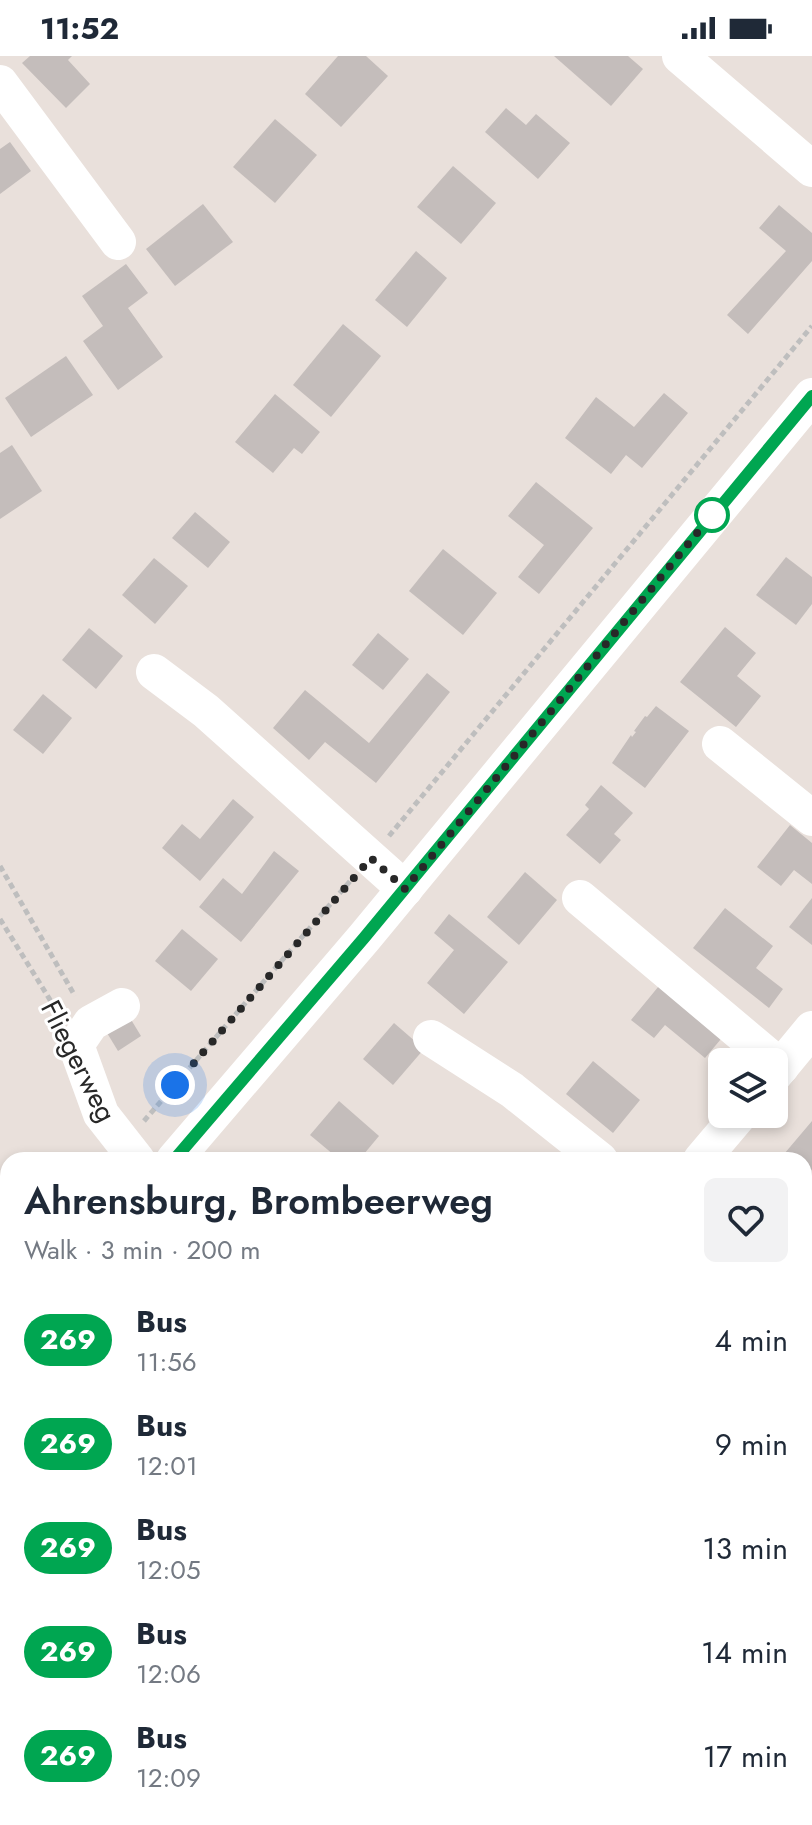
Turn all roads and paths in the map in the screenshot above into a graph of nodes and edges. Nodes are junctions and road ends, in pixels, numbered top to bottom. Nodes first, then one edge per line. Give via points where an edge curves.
1 (680, 56) edge
2 (0, 83) edge
3 (812, 169) edge
4 (118, 242) dead end
5 (812, 326) edge
6 (812, 396) edge
7 (154, 672) dead end
8 (720, 744) dead end
9 (812, 818) edge
10 (371, 858) junction
11 (405, 889) junction
12 (580, 898) dead end
13 (0, 919) edge
14 (122, 1006) dead end
15 (431, 1038) dead end
16 (76, 1045) junction
17 (796, 1054) edge
18 (728, 1128) edge
19 (131, 1152) edge
20 (133, 1152) edge
21 (184, 1152) edge
22 (590, 1152) edge
23 (708, 1152) edge

1 - 3 street
2 - 4 street
5 - 10 path
6 - 11 street
7 - 10 street via 206,711
8 - 9 street
10 - 11 street
10 - 20 path via 136,1130
11 - 21 street
12 - 17 street
13 - 16 path, Fliegerweg
14 - 16 street via 91,1023
15 - 22 street via 512,1090
16 - 19 street, Fliegerweg via 101,1114
18 - 23 street

